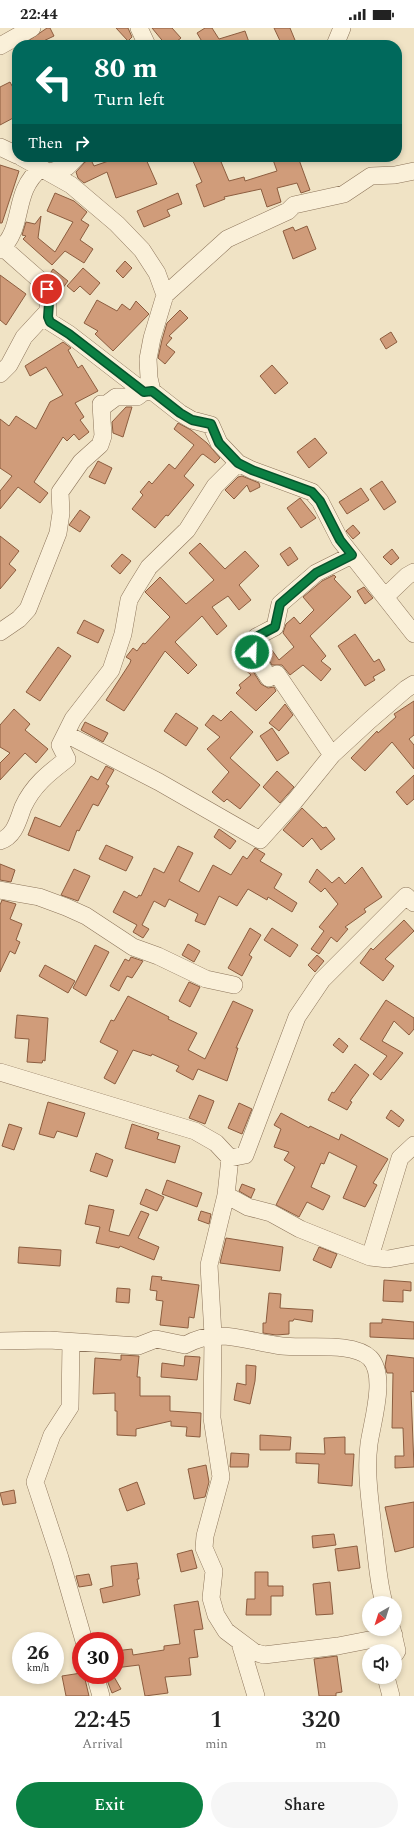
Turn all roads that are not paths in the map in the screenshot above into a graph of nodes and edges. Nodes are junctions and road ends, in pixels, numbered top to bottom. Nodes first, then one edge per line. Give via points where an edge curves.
1 (32, 28) edge
2 (139, 28) edge
3 (342, 28) edge
4 (145, 40) edge
5 (337, 40) edge
6 (0, 46) edge
7 (0, 147) edge
8 (12, 153) edge
9 (31, 162) edge
10 (72, 162) edge
11 (46, 170) junction
12 (414, 170) edge
13 (71, 185) junction
14 (1, 247) edge
15 (165, 295) junction
16 (48, 311) junction
17 (0, 374) edge
18 (148, 392) junction
19 (238, 463) junction
20 (352, 555) junction
21 (414, 572) edge
22 (385, 597) junction
23 (0, 632) edge
24 (414, 634) edge
25 (414, 684) edge
26 (66, 734) junction
27 (332, 755) junction
28 (0, 841) edge
29 (0, 890) edge
30 (414, 903) edge
31 (234, 985) dead end
32 (0, 1072) edge
33 (414, 1145) edge
34 (230, 1158) junction
35 (226, 1195) junction
36 (414, 1254) edge
37 (370, 1257) junction
38 (213, 1335) junction
39 (0, 1341) edge
40 (71, 1342) junction
41 (383, 1596) edge
42 (81, 1632) edge
43 (372, 1636) edge
44 (240, 1643) junction
45 (98, 1684) edge
46 (388, 1684) edge
47 (101, 1696) edge
48 (256, 1696) edge
49 (391, 1696) edge

1 - 6 street
2 - 4 street
3 - 5 street
7 - 8 street
9 - 11 street
10 - 11 street
10 - 13 street via 67,175
11 - 13 street
11 - 14 street via 28,181 14,231
12 - 15 street via 395,175 371,176 344,194 294,205 288,211 227,239
13 - 15 street via 117,224 142,250 157,273
14 - 16 street via 42,282 48,296
15 - 18 street via 148,359
16 - 17 street via 24,337 9,365
16 - 18 street via 48,317 56,326
18 - 19 street via 192,420 211,424 219,443
18 - 23 street via 137,397 116,396 104,406 101,404 103,436 100,445 81,462 60,492 61,513 58,533 28,609 19,619
19 - 20 street via 312,492 320,501 340,540
19 - 26 street via 215,486 187,530 149,567 128,600 124,634 111,670 73,719
20 - 22 street
20 - 27 street via 316,573 280,604 275,627 256,637 252,652 269,678 277,674
21 - 22 street
22 - 24 street
25 - 27 street
26 - 27 street via 159,782 260,840
26 - 28 street via 60,745 67,759 35,786 13,832 7,839
29 - 31 street via 39,897 66,907 86,916 133,946 206,979
30 - 34 street via 406,896 322,980 297,1017 245,1155
32 - 34 street via 195,1131 216,1143
33 - 37 street via 400,1158
34 - 35 street
35 - 37 street via 248,1207 271,1213 300,1229
35 - 38 street via 209,1265
36 - 37 street via 388,1259
38 - 40 street via 185,1345 156,1339 138,1346
38 - 41 street via 282,1346 358,1351 370,1358 376,1367 376,1412 367,1465
38 - 44 street via 212,1418 221,1478 204,1548 214,1571 211,1598 213,1608 226,1631
39 - 40 street
40 - 42 street via 70,1407 52,1435 35,1482
43 - 44 street via 264,1655
44 - 48 street
45 - 47 street
46 - 49 street

